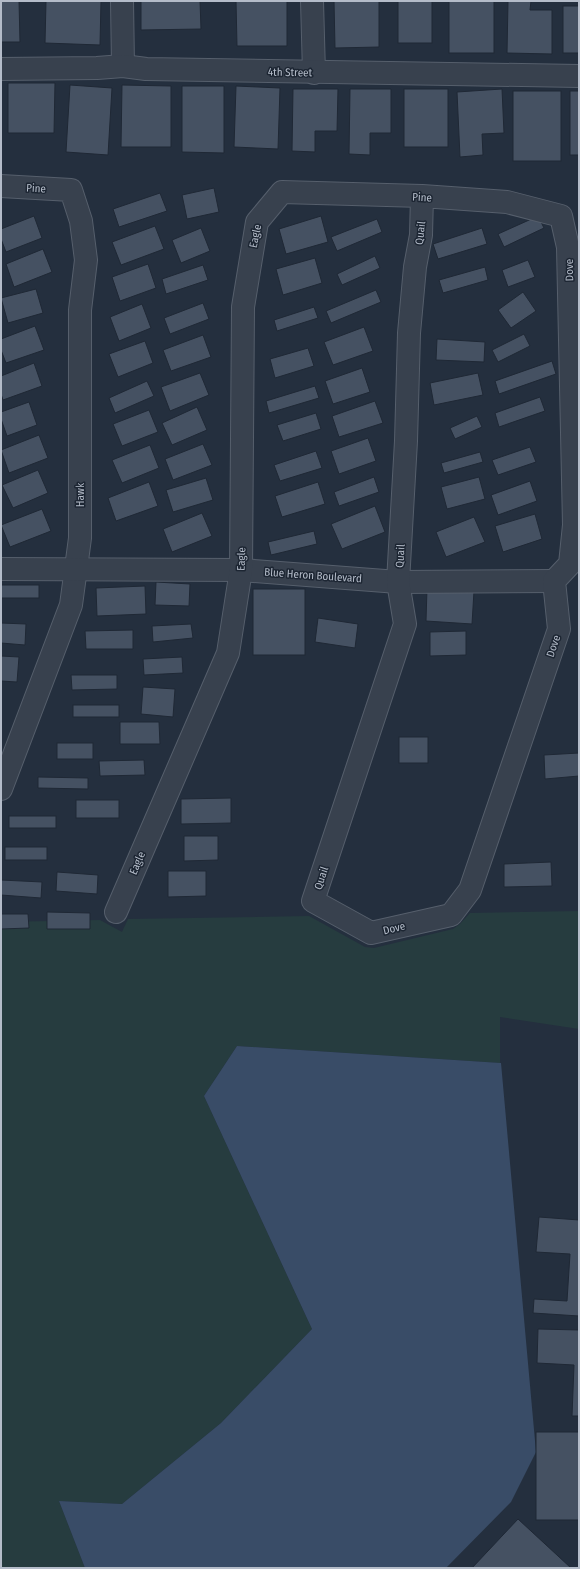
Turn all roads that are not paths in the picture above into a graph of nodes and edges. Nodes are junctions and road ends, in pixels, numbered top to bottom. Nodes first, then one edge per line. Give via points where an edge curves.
1 (122, 1) edge
2 (312, 1) edge
3 (123, 66) junction
4 (1, 69) edge
5 (314, 72) junction
6 (579, 76) edge
7 (1, 186) edge
8 (71, 190) joint
9 (282, 192) joint
10 (422, 196) junction
11 (561, 216) joint
12 (76, 568) junction
13 (1, 569) edge
14 (241, 570) junction
15 (554, 581) junction
16 (398, 582) junction
17 (1, 789) edge
18 (313, 901) joint
19 (116, 912) dead end

1 - 3 street
2 - 5 street
3 - 4 street, 4th Street
3 - 5 street, 4th Street via 146,69
5 - 6 street, 4th Street
7 - 8 street, Pine
8 - 12 street, Hawk via 80,221 86,260 80,310 80,538
9 - 10 street, Pine
9 - 14 street, Eagle via 257,222 243,307
10 - 11 street, Pine via 507,202
10 - 16 street, Quail via 421,235 415,267 409,333
11 - 15 street, Dove via 568,247 574,525 570,564
12 - 13 street, Blue Heron Boulevard
12 - 14 street, Blue Heron Boulevard
12 - 17 street, Hawk via 71,605
14 - 16 street, Blue Heron Boulevard
14 - 19 street, Eagle via 228,652
15 - 16 street, Blue Heron Boulevard
15 - 18 street, Dove via 559,629 470,890 450,915 371,933
16 - 18 street, Quail via 405,624

